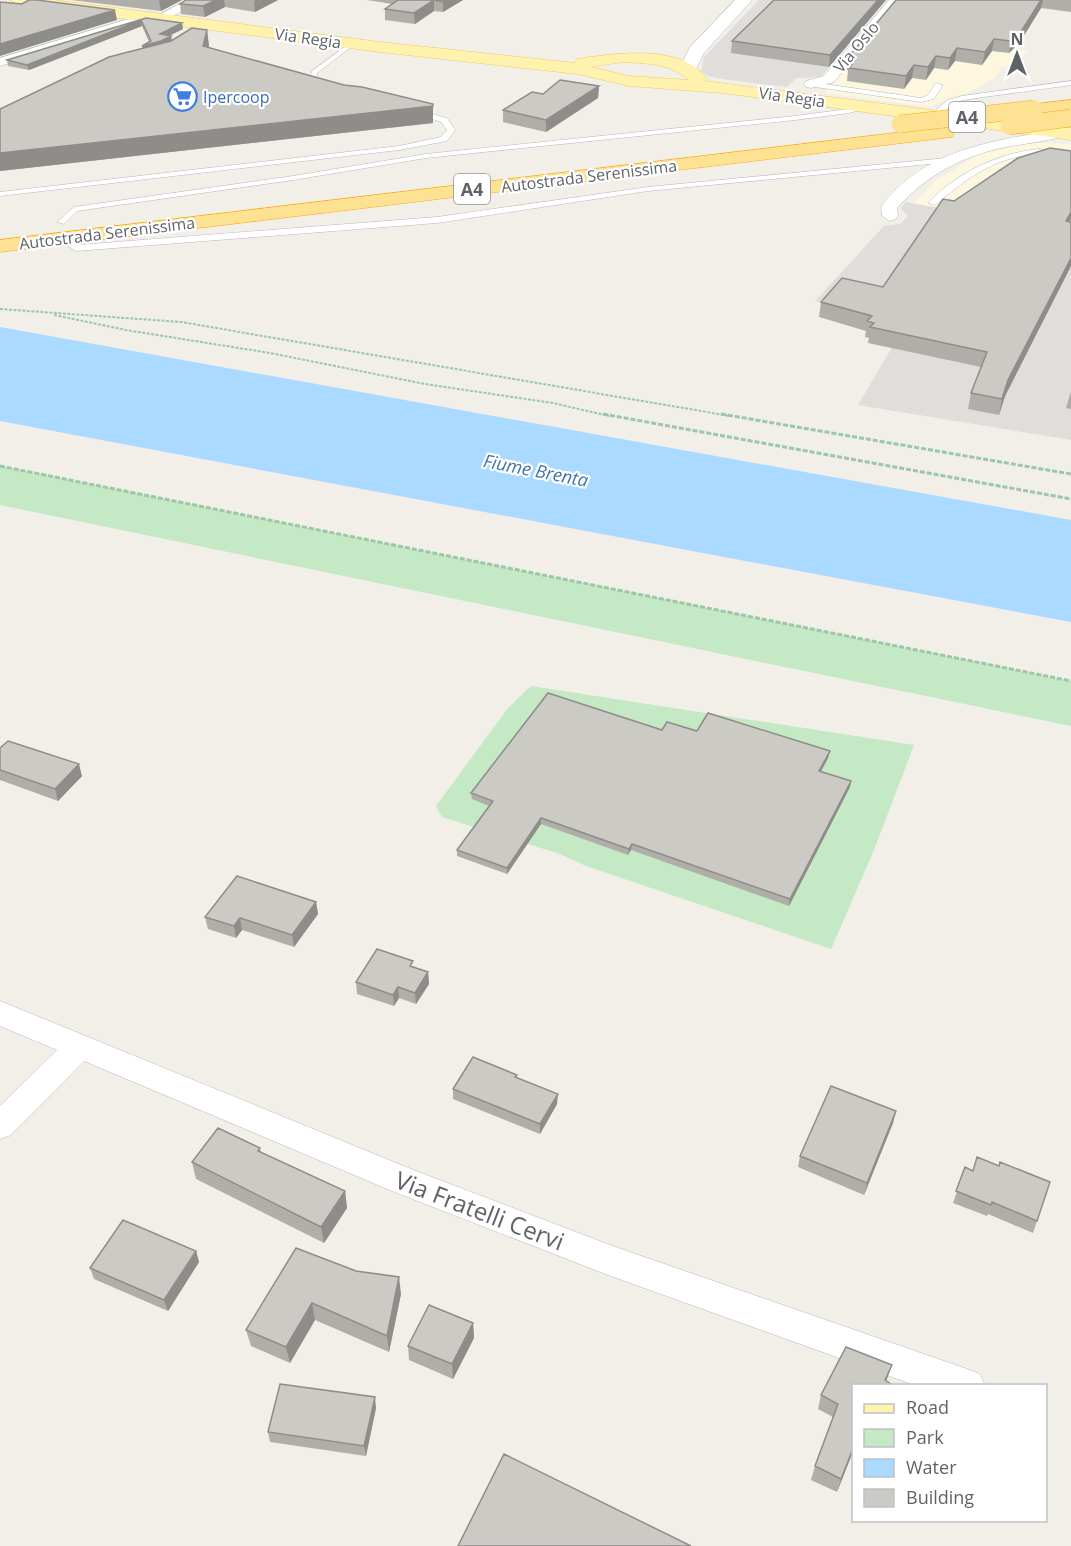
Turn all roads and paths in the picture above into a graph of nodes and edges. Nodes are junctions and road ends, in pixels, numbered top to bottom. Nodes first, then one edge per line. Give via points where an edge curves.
1 (18, 0) edge
2 (51, 0) edge
3 (197, 0) edge
4 (744, 0) edge
5 (876, 1) edge
6 (894, 2) edge
7 (165, 15) junction
8 (148, 16) junction
9 (352, 44) junction
10 (696, 51) junction
11 (653, 59) junction
12 (0, 62) edge
13 (600, 68) junction
14 (689, 71) junction
15 (1071, 83) edge
16 (663, 84) junction
17 (811, 84) joint
18 (939, 85) dead end
19 (723, 88) junction
20 (328, 90) edge
21 (1071, 105) edge
22 (860, 107) junction
23 (409, 109) edge
24 (933, 116) junction
25 (1071, 118) edge
26 (1062, 133) edge
27 (1071, 156) edge
28 (947, 160) junction
29 (0, 194) edge
30 (932, 203) dead end
31 (890, 216) dead end
32 (0, 229) edge
33 (60, 230) junction
34 (0, 246) edge
35 (0, 309) edge
36 (38, 312) junction
37 (0, 466) edge
38 (1071, 474) edge
39 (1071, 499) edge
40 (1071, 681) edge
41 (0, 1013) edge
42 (79, 1047) junction
43 (0, 1126) edge
44 (961, 1384) edge

1 - 8 main road, Via Regia
2 - 7 main road, Via Regia
3 - 7 street
4 - 10 street
5 - 6 street
6 - 17 street, Via Oslo via 830,79
7 - 13 main road, Via Regia
8 - 9 main road, Via Regia via 198,30
8 - 12 street
9 - 13 main road, Via Regia via 579,69
9 - 20 lane via 314,72 312,82
10 - 11 street
10 - 14 street
11 - 13 main road, Via Regia via 624,57
11 - 14 main road, Via Regia via 676,63
13 - 16 main road, Via Regia via 627,84
14 - 16 main road, Via Regia via 682,81
14 - 19 main road, Via Regia
15 - 24 lane via 962,98
16 - 19 main road, Via Regia
17 - 18 lane via 921,100 931,97
19 - 22 main road, Via Regia
21 - 33 highway, Autostrada Serenissima / A4, bridge
22 - 24 main road, Via Regia
22 - 33 lane via 759,122 388,162 93,206 74,209
23 - 29 lane via 444,120 451,130 444,139 417,145
24 - 26 main road, Via Regia
25 - 33 highway, Autostrada Serenissima / A4, bridge
26 - 28 street via 1002,142
27 - 30 lane via 1040,151 1012,154 991,162
28 - 31 street via 925,172 900,194 889,207
28 - 33 lane via 648,189 426,220 76,248
32 - 33 highway, Autostrada Serenissima / A4
33 - 34 highway, Autostrada Serenissima / A4
35 - 36 path
36 - 38 path via 181,322
36 - 39 path
37 - 40 path
41 - 42 street, Via Fratelli Cervi
42 - 43 street
42 - 44 street, Via Fratelli Cervi via 608,1260

